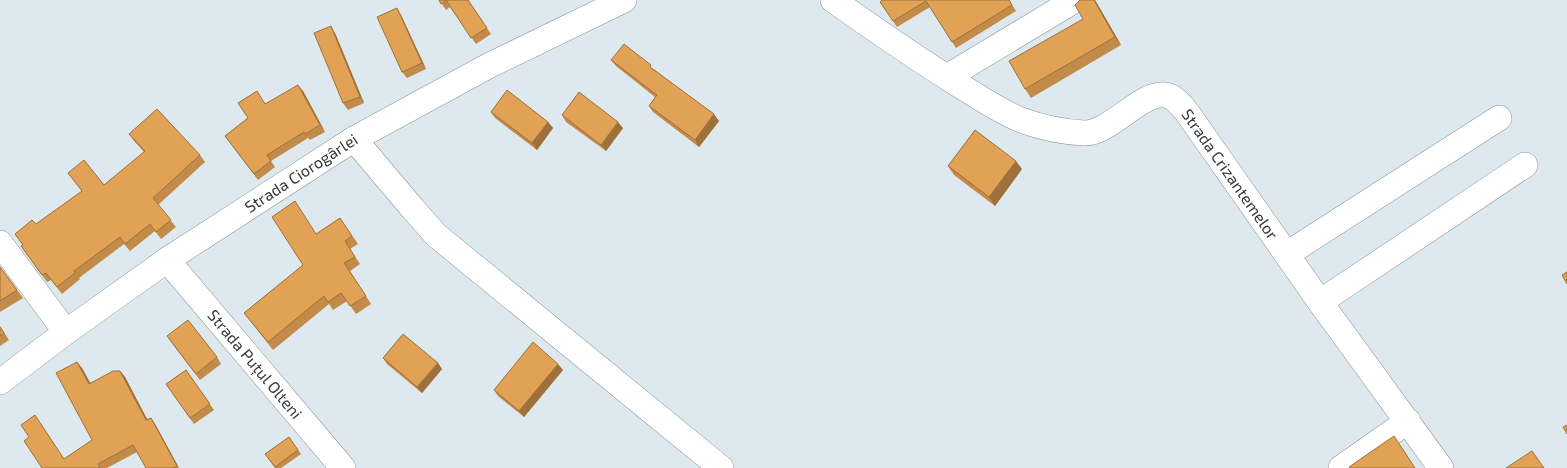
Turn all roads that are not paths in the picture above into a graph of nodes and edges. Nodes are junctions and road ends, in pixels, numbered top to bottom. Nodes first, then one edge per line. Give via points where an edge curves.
1 (624, 0) edge
2 (833, 0) edge
3 (1075, 0) edge
4 (947, 78) junction
5 (1499, 118) dead end
6 (354, 139) junction
7 (1525, 165) dead end
8 (0, 242) edge
9 (1287, 254) junction
10 (167, 260) junction
11 (1320, 302) junction
12 (66, 332) junction
13 (0, 382) edge
14 (1408, 421) junction
15 (343, 468) edge
16 (721, 468) edge
17 (1342, 468) edge
18 (1441, 468) edge

1 - 6 street, Strada Ciorogârlei via 490,65
2 - 4 street, Strada Crizantemelor
3 - 4 street
4 - 9 street, Strada Crizantemelor via 1023,121 1086,133 1098,131 1154,96 1166,95 1175,99
5 - 9 street
6 - 10 street, Strada Ciorogârlei
6 - 16 street via 436,235
7 - 11 street
8 - 12 street
9 - 11 street, Strada Crizantemelor
10 - 12 street, Strada Ciorogârlei
10 - 15 street, Strada Puțul Olteni
11 - 14 street, Strada Crizantemelor
12 - 13 street, Strada Ciorogârlei
14 - 17 street
14 - 18 street, Strada Crizantemelor

